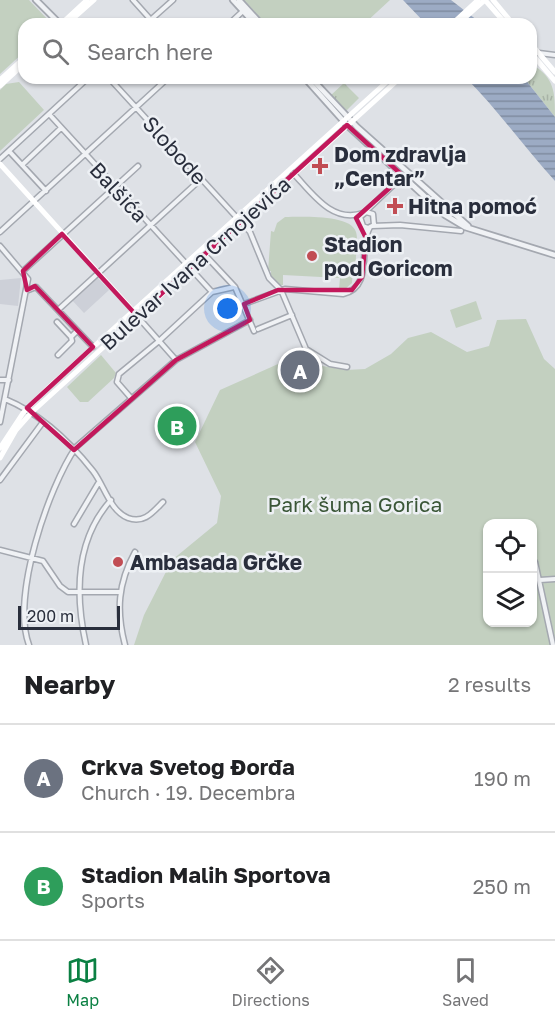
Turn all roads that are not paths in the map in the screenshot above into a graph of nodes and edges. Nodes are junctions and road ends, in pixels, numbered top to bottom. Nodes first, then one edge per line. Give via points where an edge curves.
1 (36, 0) edge
2 (87, 0) edge
3 (93, 0) edge
4 (133, 0) edge
5 (172, 0) edge
6 (233, 0) edge
7 (239, 0) edge
8 (485, 0) edge
9 (493, 0) edge
10 (478, 2) edge
11 (243, 11) junction
12 (54, 18) edge
13 (67, 18) edge
14 (74, 18) edge
15 (149, 18) edge
16 (153, 18) edge
17 (235, 18) edge
18 (249, 18) edge
19 (256, 18) edge
20 (459, 18) edge
21 (463, 18) edge
22 (501, 18) edge
23 (508, 18) edge
24 (537, 51) edge
25 (539, 53) junction
26 (555, 55) edge
27 (537, 59) edge
28 (18, 64) edge
29 (18, 70) edge
30 (554, 77) edge
31 (0, 80) edge
32 (82, 84) edge
33 (115, 84) edge
34 (161, 84) edge
35 (313, 84) edge
36 (386, 84) edge
37 (393, 84) edge
38 (0, 86) edge
39 (136, 107) junction
40 (49, 114) junction
41 (347, 121) junction
42 (61, 129) junction
43 (9, 151) junction
44 (84, 154) junction
45 (0, 159) edge
46 (0, 164) edge
47 (22, 165) junction
48 (138, 166) dead end
49 (291, 171) junction
50 (404, 174) junction
51 (201, 179) junction
52 (114, 188) junction
53 (46, 191) junction
54 (376, 201) junction
55 (33, 202) junction
56 (364, 212) junction
57 (345, 214) junction
58 (375, 217) junction
59 (238, 219) junction
60 (387, 224) junction
61 (361, 225) junction
62 (150, 226) junction
63 (371, 227) junction
64 (461, 231) dead end
65 (0, 232) edge
66 (62, 234) junction
67 (366, 238) junction
68 (0, 246) edge
69 (205, 254) junction
70 (555, 255) edge
71 (187, 266) junction
72 (23, 271) junction
73 (99, 272) junction
74 (235, 287) junction
75 (281, 290) junction
76 (25, 291) junction
77 (212, 292) junction
78 (244, 304) junction
79 (58, 310) junction
80 (135, 313) junction
81 (292, 315) junction
82 (250, 320) junction
83 (57, 322) dead end
84 (77, 331) junction
85 (71, 337) junction
86 (159, 341) junction
87 (93, 347) junction
88 (58, 355) dead end
89 (176, 360) junction
90 (347, 367) dead end
91 (0, 380) edge
92 (9, 380) junction
93 (131, 398) junction
94 (5, 399) junction
95 (30, 410) junction
96 (0, 422) edge
97 (43, 422) junction
98 (0, 448) edge
99 (74, 450) junction
100 (0, 458) edge
101 (0, 480) edge
102 (99, 482) junction
103 (111, 500) junction
104 (163, 502) dead end
105 (74, 524) dead end
106 (0, 550) edge
107 (135, 552) dead end
108 (34, 558) junction
109 (537, 569) edge
110 (555, 579) edge
111 (540, 580) junction
112 (120, 592) junction
113 (80, 593) junction
114 (29, 645) edge
115 (86, 645) edge
116 (125, 645) edge
117 (552, 645) edge

1 - 12 street
2 - 13 main road
3 - 14 main road
4 - 15 street
5 - 16 street
6 - 11 street
7 - 19 street
8 - 10 main road
8 - 22 main road
9 - 23 main road
10 - 20 main road
10 - 21 main road
11 - 17 street
11 - 18 street
24 - 25 main road
25 - 26 street
25 - 30 main road
27 - 30 main road
28 - 31 main road
29 - 38 main road
32 - 40 street
33 - 39 street, Slobode
34 - 39 street
35 - 41 street
36 - 41 main road, Bulevar Ivana Crnojevića
37 - 41 main road, Bulevar Ivana Crnojevića
39 - 44 street
39 - 51 street, Slobode
40 - 42 street, Balšića
40 - 43 street
41 - 49 main road, Bulevar Ivana Crnojevića
41 - 50 street
42 - 44 street, Balšića
42 - 47 street
43 - 45 street
43 - 47 street
44 - 52 street, Balšića
44 - 53 street
46 - 55 main road
47 - 53 street
48 - 52 street
49 - 57 street via 330,211
49 - 59 main road, Bulevar Ivana Crnojevića
50 - 54 street
50 - 70 street via 470,228
51 - 59 street, Slobode
51 - 62 street
52 - 62 street, Balšića
52 - 66 street
53 - 55 street
54 - 56 street
54 - 58 street
55 - 65 street
55 - 66 main road
56 - 57 street
56 - 58 street
56 - 61 street
57 - 61 street
58 - 60 street
58 - 63 street
59 - 69 main road, Bulevar Ivana Crnojevića
59 - 71 main road, Bulevar Ivana Crnojevića
59 - 75 street, Slobode via 251,234 269,278
60 - 63 street
60 - 64 street
61 - 63 street
61 - 67 street
62 - 71 street, Balšića
62 - 73 street
63 - 67 street
66 - 72 street
66 - 73 main road
67 - 75 street via 362,276 349,292
68 - 72 street
69 - 71 main road, Bulevar Ivana Crnojevića
69 - 74 street
71 - 77 street, Balšića
71 - 80 main road, Bulevar Ivana Crnojevića
72 - 76 street via 28,279
73 - 79 street
73 - 80 main road
74 - 77 street
74 - 78 street
75 - 78 street
75 - 81 street, Slobode
76 - 79 street via 36,287
76 - 92 street
77 - 86 street
78 - 82 street
79 - 84 street
80 - 86 street
80 - 87 main road, Bulevar Ivana Crnojevića
80 - 95 main road, Bulevar Ivana Crnojevića
81 - 82 street via 256,330
81 - 90 street, Slobode via 306,349 324,362
82 - 89 street
83 - 85 street
84 - 85 street
84 - 87 street
85 - 88 street via 72,341
86 - 89 street
86 - 93 street via 119,374 117,382
87 - 95 main road, Bulevar Ivana Crnojevića
89 - 93 street
91 - 92 street
92 - 94 street
93 - 99 street
94 - 95 street
94 - 96 street
95 - 97 street
95 - 98 main road, Bulevar Ivana Crnojevića
95 - 100 main road, Bulevar Ivana Crnojevića
97 - 99 street
97 - 101 street
99 - 102 street via 95,472
99 - 108 street via 52,492
102 - 103 street
102 - 105 street
103 - 104 street via 121,514 136,520 148,516
103 - 113 street via 84,547
106 - 108 street
107 - 112 street
108 - 113 street via 45,563 63,590
108 - 114 street via 23,625
109 - 111 street
110 - 111 street
111 - 117 street
112 - 113 street
112 - 116 street via 119,618
113 - 115 street

